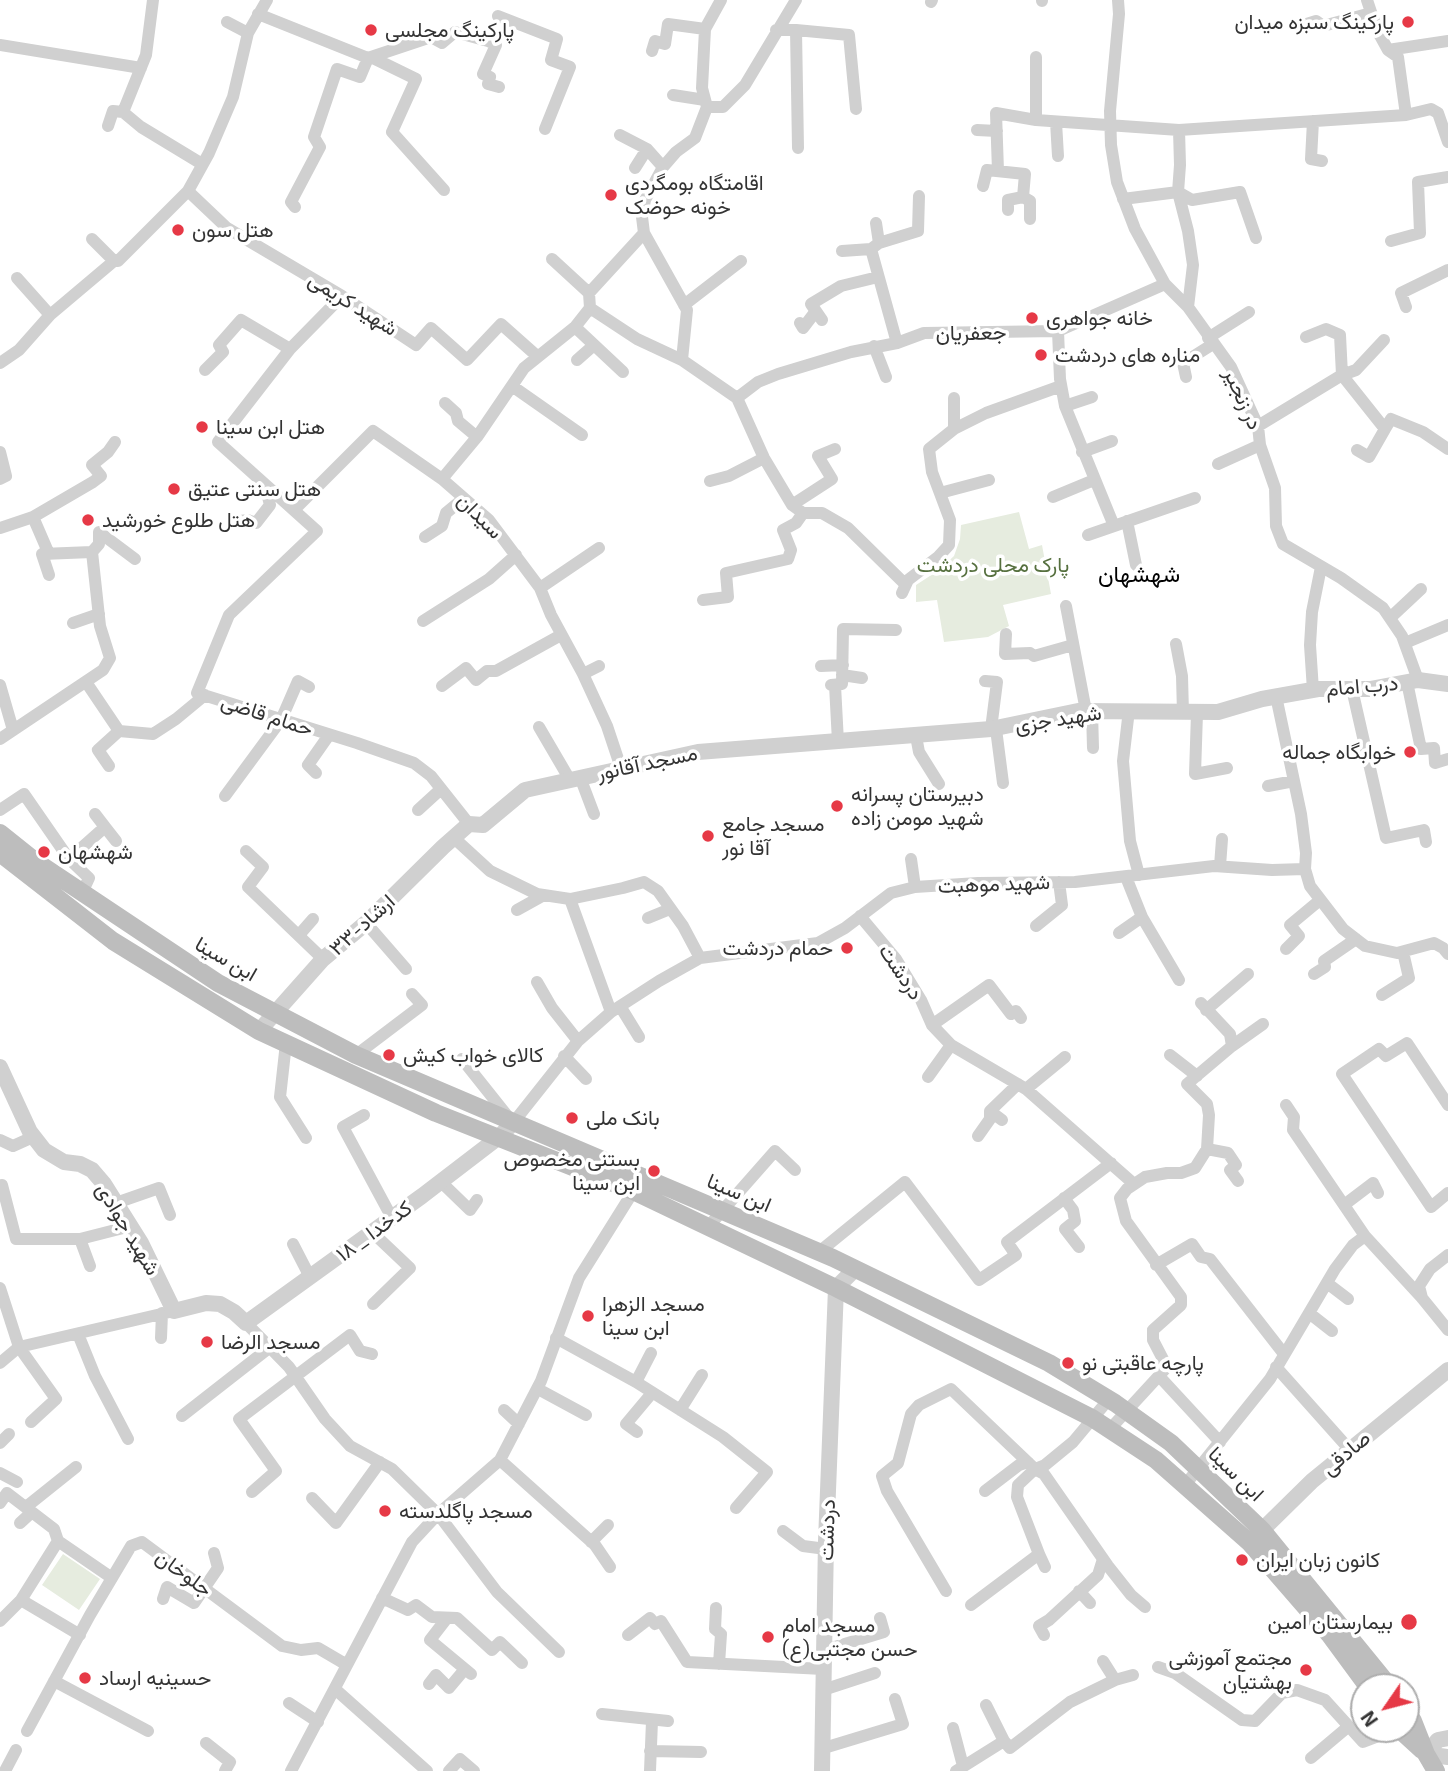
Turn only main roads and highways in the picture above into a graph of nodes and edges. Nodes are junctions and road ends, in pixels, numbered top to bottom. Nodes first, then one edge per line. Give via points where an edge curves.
1 (0, 833) edge
2 (0, 853) edge
3 (82, 892) junction
4 (73, 911) junction
5 (638, 1184) junction
6 (1256, 1537) junction
7 (1358, 1673) edge
8 (1377, 1673) edge
9 (1420, 1739) edge
10 (1414, 1743) edge
11 (1426, 1754) junction
12 (1436, 1771) edge

1 - 3 main road, ابن سینا
2 - 4 main road, ابن سینا
3 - 4 main road
3 - 5 main road, ابن سینا via 218,983 356,1055
4 - 5 main road, ابن سینا via 113,942 259,1031 436,1113
5 - 6 main road, ابن سینا via 708,1227 1092,1418 1156,1460
5 - 6 main road, ابن سینا via 721,1210 820,1252 1049,1363 1171,1443
6 - 7 main road, ابن سینا
6 - 8 main road, ابن سینا
9 - 11 main road
10 - 11 main road
11 - 12 main road

